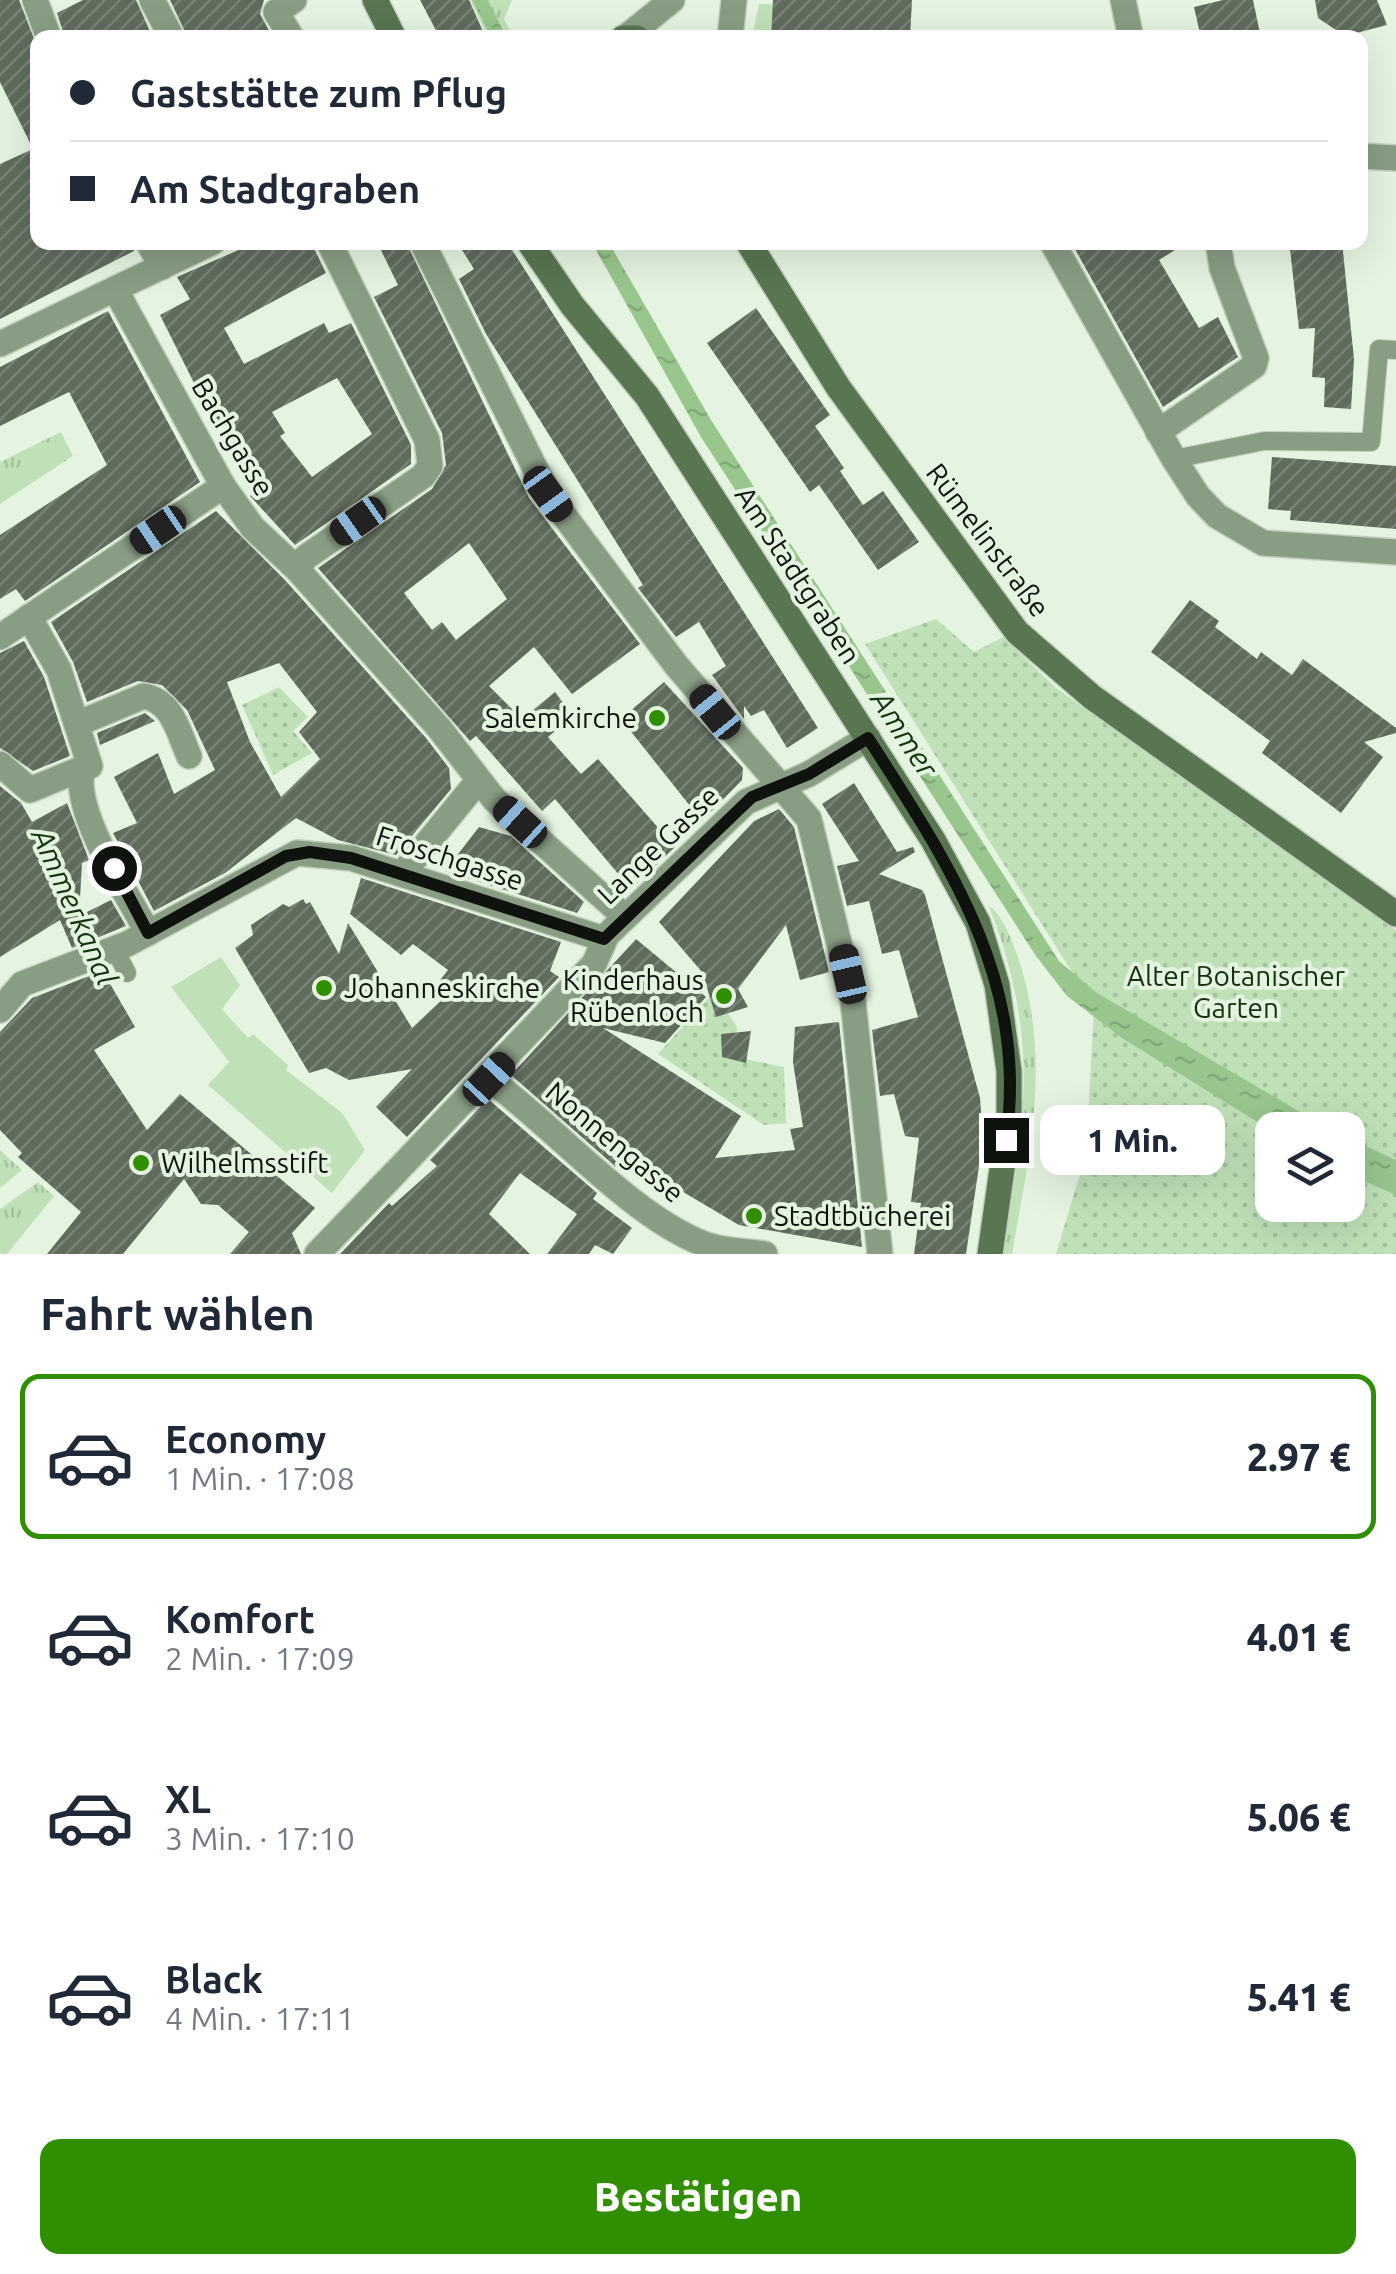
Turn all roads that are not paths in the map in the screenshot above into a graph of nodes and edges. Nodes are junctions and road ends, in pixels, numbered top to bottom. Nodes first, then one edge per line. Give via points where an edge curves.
1 (35, 0) edge
2 (152, 0) edge
3 (294, 0) edge
4 (375, 0) edge
5 (672, 0) edge
6 (734, 0) edge
7 (1123, 0) edge
8 (46, 30) edge
9 (168, 30) edge
10 (287, 30) edge
11 (390, 30) edge
12 (634, 30) edge
13 (731, 30) edge
14 (1129, 30) edge
15 (152, 250) edge
16 (197, 250) edge
17 (333, 250) edge
18 (426, 250) edge
19 (534, 250) edge
20 (753, 250) edge
21 (1056, 250) edge
22 (1219, 250) edge
23 (162, 267) junction
24 (115, 289) junction
25 (0, 344) edge
26 (1396, 350) edge
27 (1158, 432) junction
28 (1174, 459) junction
29 (223, 486) junction
30 (1396, 552) edge
31 (298, 569) junction
32 (29, 617) junction
33 (0, 637) edge
34 (77, 724) junction
35 (868, 738) junction
36 (189, 756) dead end
37 (0, 764) edge
38 (83, 768) junction
39 (478, 781) junction
40 (779, 787) junction
41 (402, 874) junction
42 (1396, 914) edge
43 (625, 917) junction
44 (148, 933) junction
45 (604, 939) junction
46 (114, 948) junction
47 (127, 973) dead end
48 (2, 996) edge
49 (489, 1079) junction
50 (704, 1250) edge
51 (317, 1254) edge
52 (765, 1254) edge
53 (880, 1254) edge
54 (990, 1254) edge

1 - 8 street
2 - 9 street
3 - 10 street via 276,12
4 - 11 main road
5 - 12 street
6 - 13 street
7 - 14 street
15 - 23 street
16 - 23 street
17 - 31 street via 427,440 430,466 306,556
18 - 40 street via 548,494
19 - 35 main road, Am Stadtgraben via 647,396
20 - 42 main road, Rümelinstraße via 838,387 1031,646 1092,697
21 - 27 street
22 - 27 street via 1254,366
23 - 24 street
24 - 25 street
24 - 29 street, Bachgasse
26 - 28 lane via 1378,348 1372,442 1264,440
27 - 28 street
28 - 30 street via 1216,516 1263,543
29 - 31 street, Bachgasse via 253,528
29 - 32 street
31 - 39 street, Bachgasse
32 - 33 street
32 - 34 street via 59,670
34 - 36 street via 153,698 168,707
34 - 38 street via 90,766
35 - 40 street, Lange Gasse
35 - 54 main road, Am Stadtgraben via 958,883 997,985 1010,1072 1009,1119
37 - 38 street via 30,790
38 - 44 street via 79,790 87,814
39 - 41 street
39 - 43 street, Bachgasse
40 - 43 street, Lange Gasse via 746,802
40 - 53 street via 810,819 848,974
41 - 44 street, Froschgasse via 351,858 297,852
41 - 45 street, Froschgasse
43 - 45 street, Lange Gasse
44 - 46 street, Froschgasse
45 - 49 street, Lange Gasse via 594,964
46 - 47 lane
46 - 48 street, Froschgasse
49 - 50 street, Nonnengasse via 631,1199
49 - 51 street, Lange Gasse
50 - 52 street, Nonnengasse

